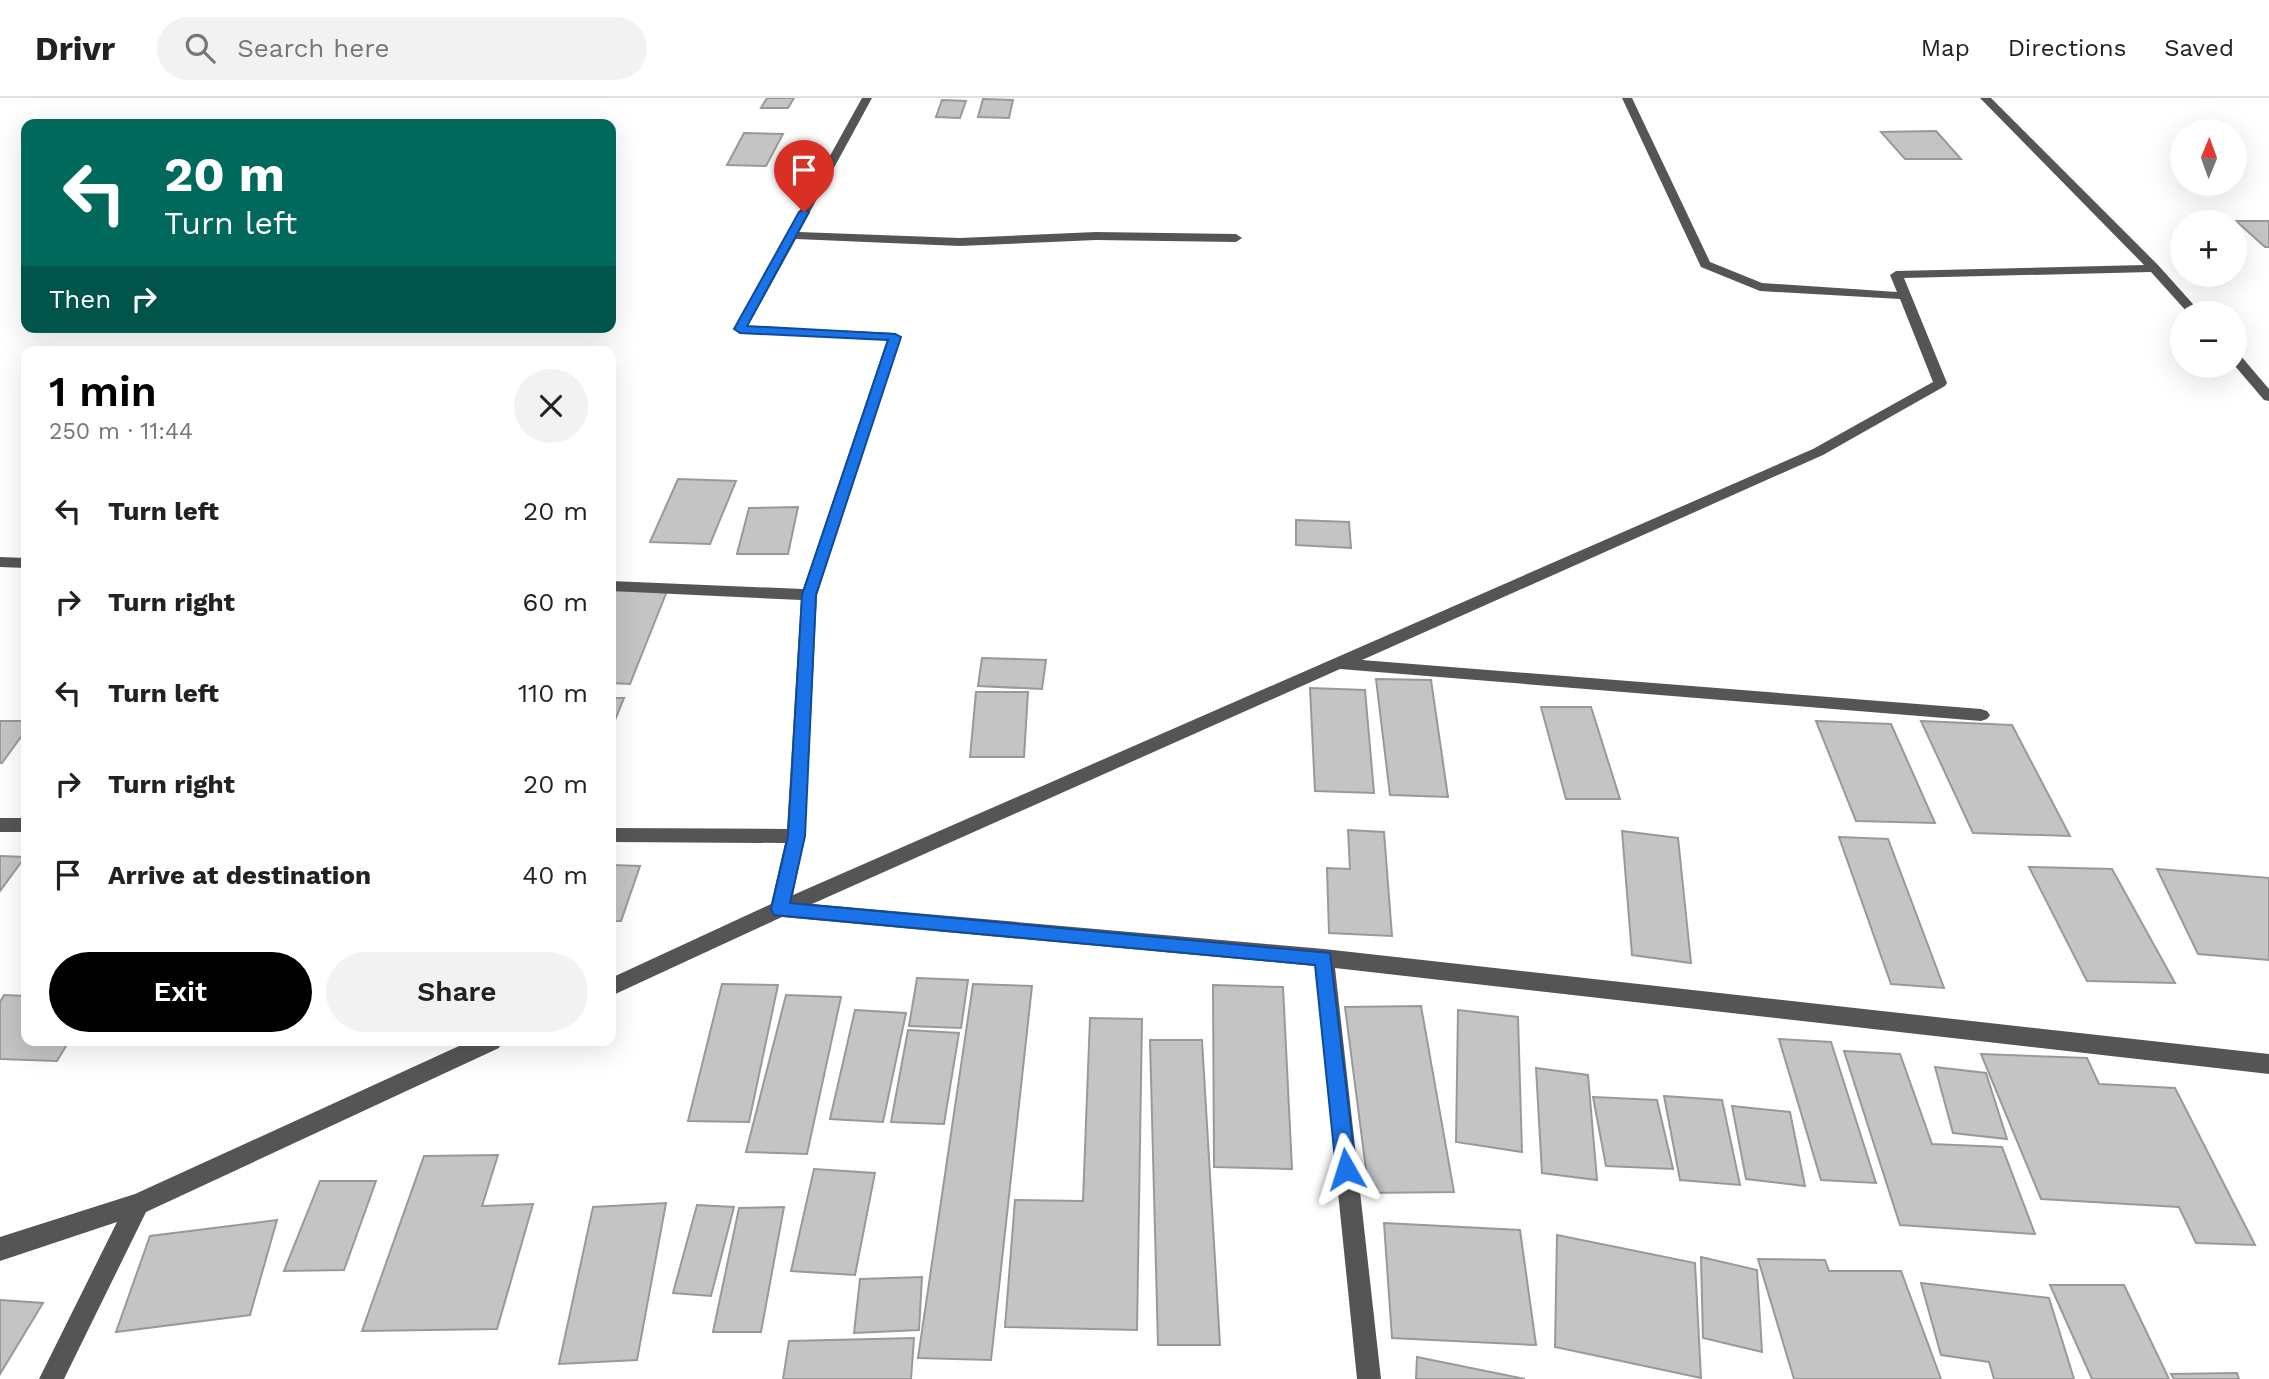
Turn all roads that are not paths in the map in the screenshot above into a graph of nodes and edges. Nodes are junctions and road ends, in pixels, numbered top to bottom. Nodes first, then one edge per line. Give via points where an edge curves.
1 (867, 98) edge
2 (1627, 98) edge
3 (1985, 98) edge
4 (792, 235) junction
5 (1236, 238) dead end
6 (2154, 268) junction
7 (1905, 296) junction
8 (2183, 301) edge
9 (2247, 372) edge
10 (2269, 397) edge
11 (0, 562) edge
12 (21, 563) edge
13 (616, 586) edge
14 (809, 595) junction
15 (1338, 664) junction
16 (1981, 715) dead end
17 (0, 825) edge
18 (21, 825) edge
19 (616, 835) edge
20 (796, 836) junction
21 (780, 909) junction
22 (1324, 958) junction
23 (616, 985) edge
24 (481, 1046) edge
25 (2269, 1064) edge
26 (138, 1204) junction
27 (0, 1249) edge
28 (51, 1379) edge
29 (1369, 1379) edge

1 - 4 street
2 - 7 street via 1705,264 1760,287
3 - 6 street
4 - 5 street via 960,242 1096,236
4 - 14 street via 740,329 895,337
6 - 7 street via 1896,275
6 - 8 street
7 - 15 street via 1940,383 1818,452
9 - 10 street
11 - 12 street
13 - 14 street
14 - 20 street
15 - 16 street
15 - 21 street
17 - 18 street
19 - 20 street
20 - 21 street
21 - 22 street
21 - 23 street
22 - 25 street
22 - 29 street
24 - 26 street
26 - 27 street
26 - 28 street

